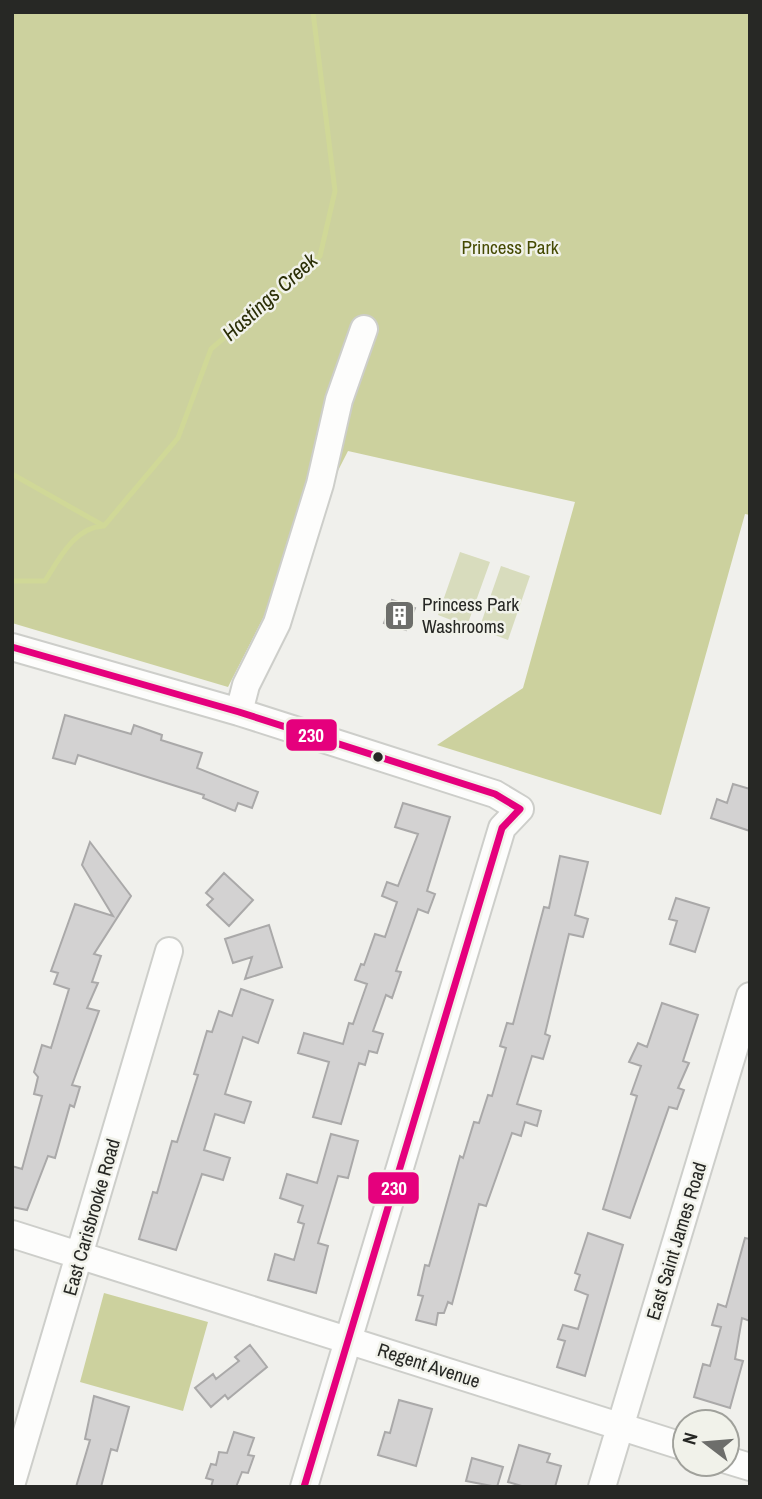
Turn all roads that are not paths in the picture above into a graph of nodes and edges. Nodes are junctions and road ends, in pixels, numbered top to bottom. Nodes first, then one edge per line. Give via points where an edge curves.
1 (364, 329) dead end
2 (12, 647) edge
3 (239, 712) junction
4 (169, 951) dead end
5 (750, 996) edge
6 (12, 1234) edge
7 (79, 1255) junction
8 (347, 1339) junction
9 (620, 1427) junction
10 (671, 1443) edge
11 (12, 1482) edge
12 (304, 1487) edge
13 (603, 1487) edge

1 - 3 street via 277,623 246,684
2 - 3 street
3 - 8 street via 495,794 520,809 502,828
4 - 7 street, East Carisbrooke Road
5 - 9 street, East Saint James Road
6 - 7 street, Regent Avenue
7 - 8 street, Regent Avenue
7 - 11 street, East Carisbrooke Road
8 - 9 street, Regent Avenue
8 - 12 street
9 - 10 street, Regent Avenue
9 - 13 street, East Saint James Road

